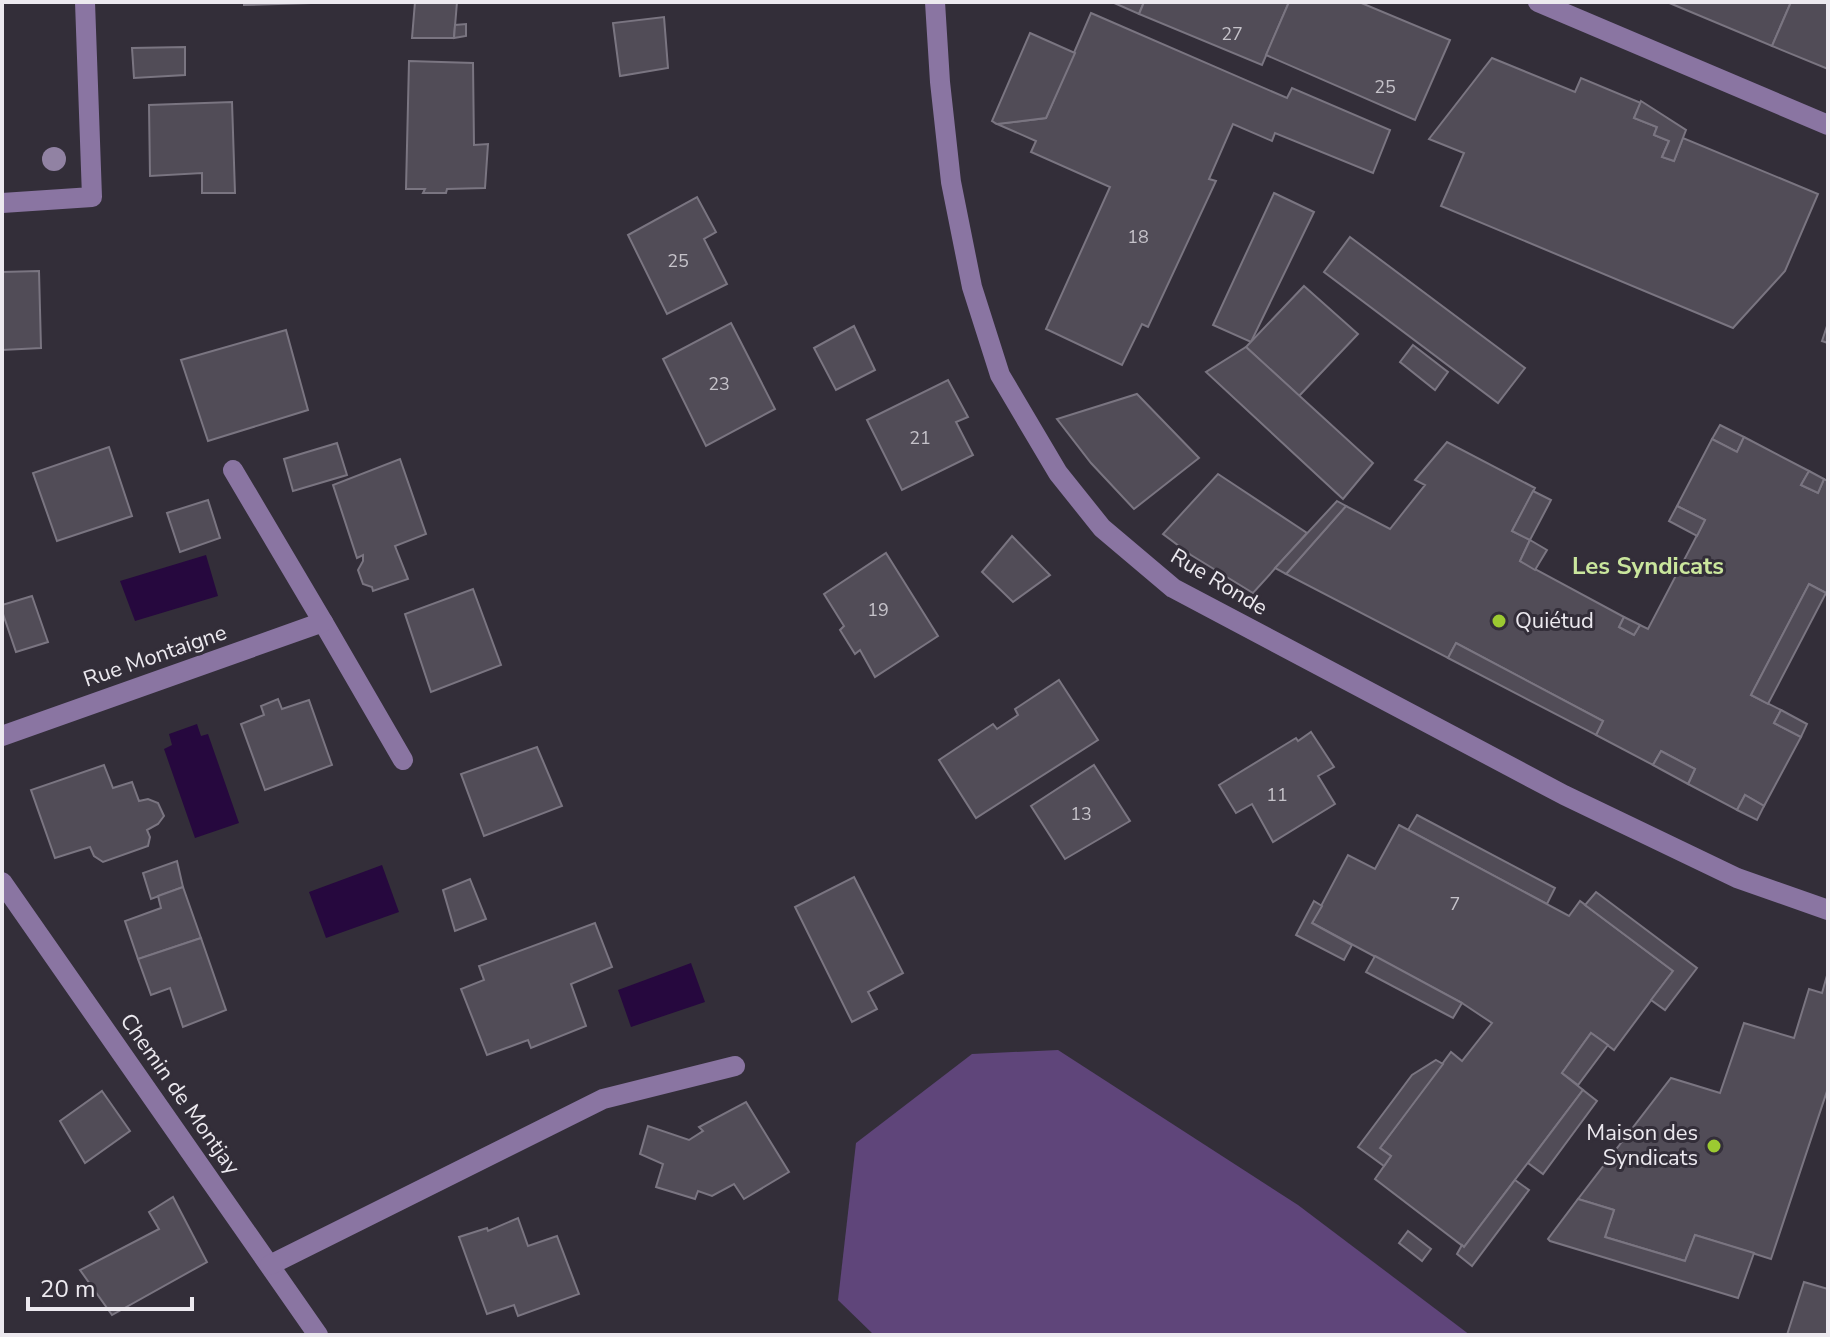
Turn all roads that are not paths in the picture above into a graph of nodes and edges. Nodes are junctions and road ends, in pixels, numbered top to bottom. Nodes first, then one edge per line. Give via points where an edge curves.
1 (85, 2) edge
2 (935, 2) edge
3 (1538, 2) edge
4 (1828, 125) edge
5 (2, 203) edge
6 (233, 470) dead end
7 (323, 622) junction
8 (2, 736) edge
9 (403, 760) dead end
10 (2, 882) edge
11 (1828, 910) edge
12 (735, 1066) dead end
13 (270, 1265) junction
14 (318, 1335) edge

1 - 5 street via 92,197
2 - 11 street, Rue Ronde via 951,182 972,287 1000,375 1058,473 1102,528 1173,588 1564,795 1737,878
3 - 4 street
6 - 7 street
7 - 8 street, Rue Montaigne
7 - 9 street
10 - 13 street, Chemin de Montjay
12 - 13 street via 603,1099
13 - 14 street, Chemin de Montjay

